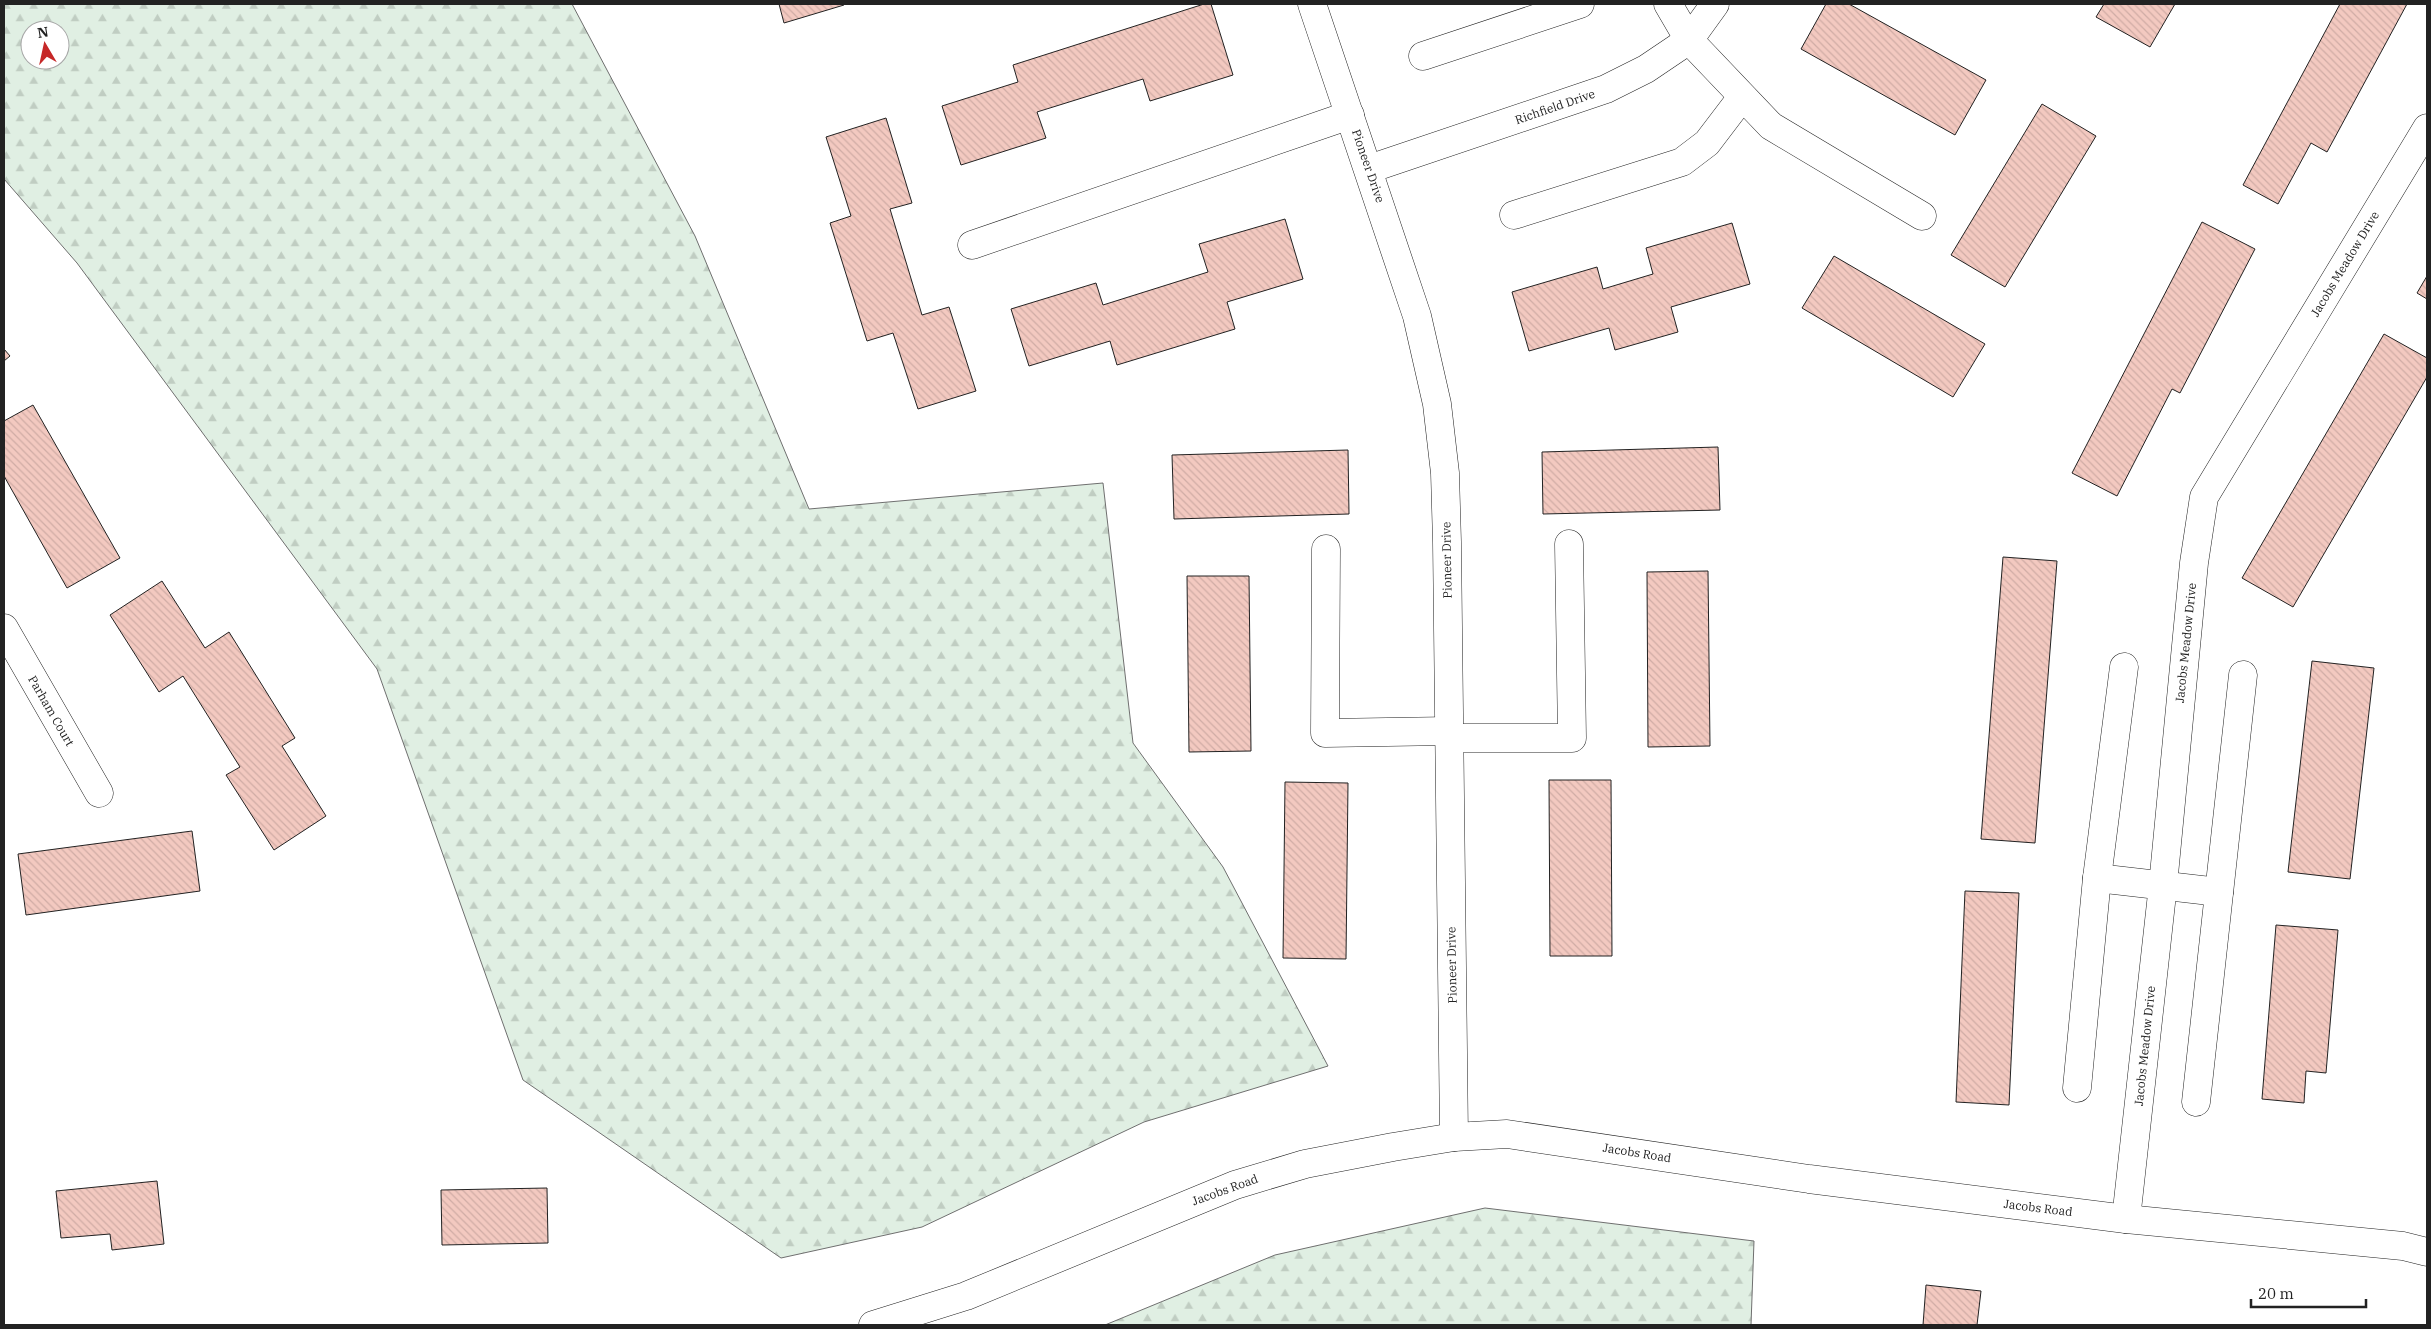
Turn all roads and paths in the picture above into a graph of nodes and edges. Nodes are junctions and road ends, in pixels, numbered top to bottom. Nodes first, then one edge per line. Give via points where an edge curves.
1 (1312, 4) edge
2 (1580, 4) edge
3 (1668, 4) edge
4 (1715, 4) edge
5 (1689, 40) junction
6 (1424, 56) dead end
7 (1742, 97) junction
8 (1350, 115) junction
9 (2427, 128) edge
10 (1369, 169) junction
11 (1514, 215) dead end
12 (1922, 216) dead end
13 (972, 245) dead end
14 (1569, 544) dead end
15 (1326, 549) dead end
16 (4, 628) edge
17 (2124, 667) dead end
18 (2244, 675) dead end
19 (1449, 735) junction
20 (99, 794) dead end
21 (2097, 878) junction
22 (2163, 885) junction
23 (2219, 892) junction
24 (2077, 1088) dead end
25 (2196, 1102) dead end
26 (1454, 1137) junction
27 (2126, 1219) junction
28 (2427, 1252) edge
29 (873, 1325) edge

1 - 8 street, Pioneer Drive
2 - 6 street
3 - 5 street
4 - 5 street, Richfield Drive
5 - 7 street
5 - 10 street, Richfield Drive via 1646,70 1606,89
7 - 11 street via 1707,143 1682,162
7 - 12 street via 1771,126
8 - 10 street, Pioneer Drive
8 - 13 street
9 - 22 street, Jacobs Meadow Drive via 2204,497 2194,563
10 - 19 street, Pioneer Drive via 1417,316 1437,404 1445,483
14 - 19 street via 1572,738
15 - 19 street via 1325,733
16 - 20 street, Parham Court
17 - 21 street
18 - 23 street
19 - 26 street, Pioneer Drive
21 - 22 street
21 - 24 street
22 - 23 street
22 - 27 street, Jacobs Meadow Drive
23 - 25 street
26 - 27 street, Jacobs Road via 1507,1134 1809,1179
26 - 29 street, Jacobs Road via 1305,1164 1235,1185 966,1296
27 - 28 street, Jacobs Road via 2403,1246

